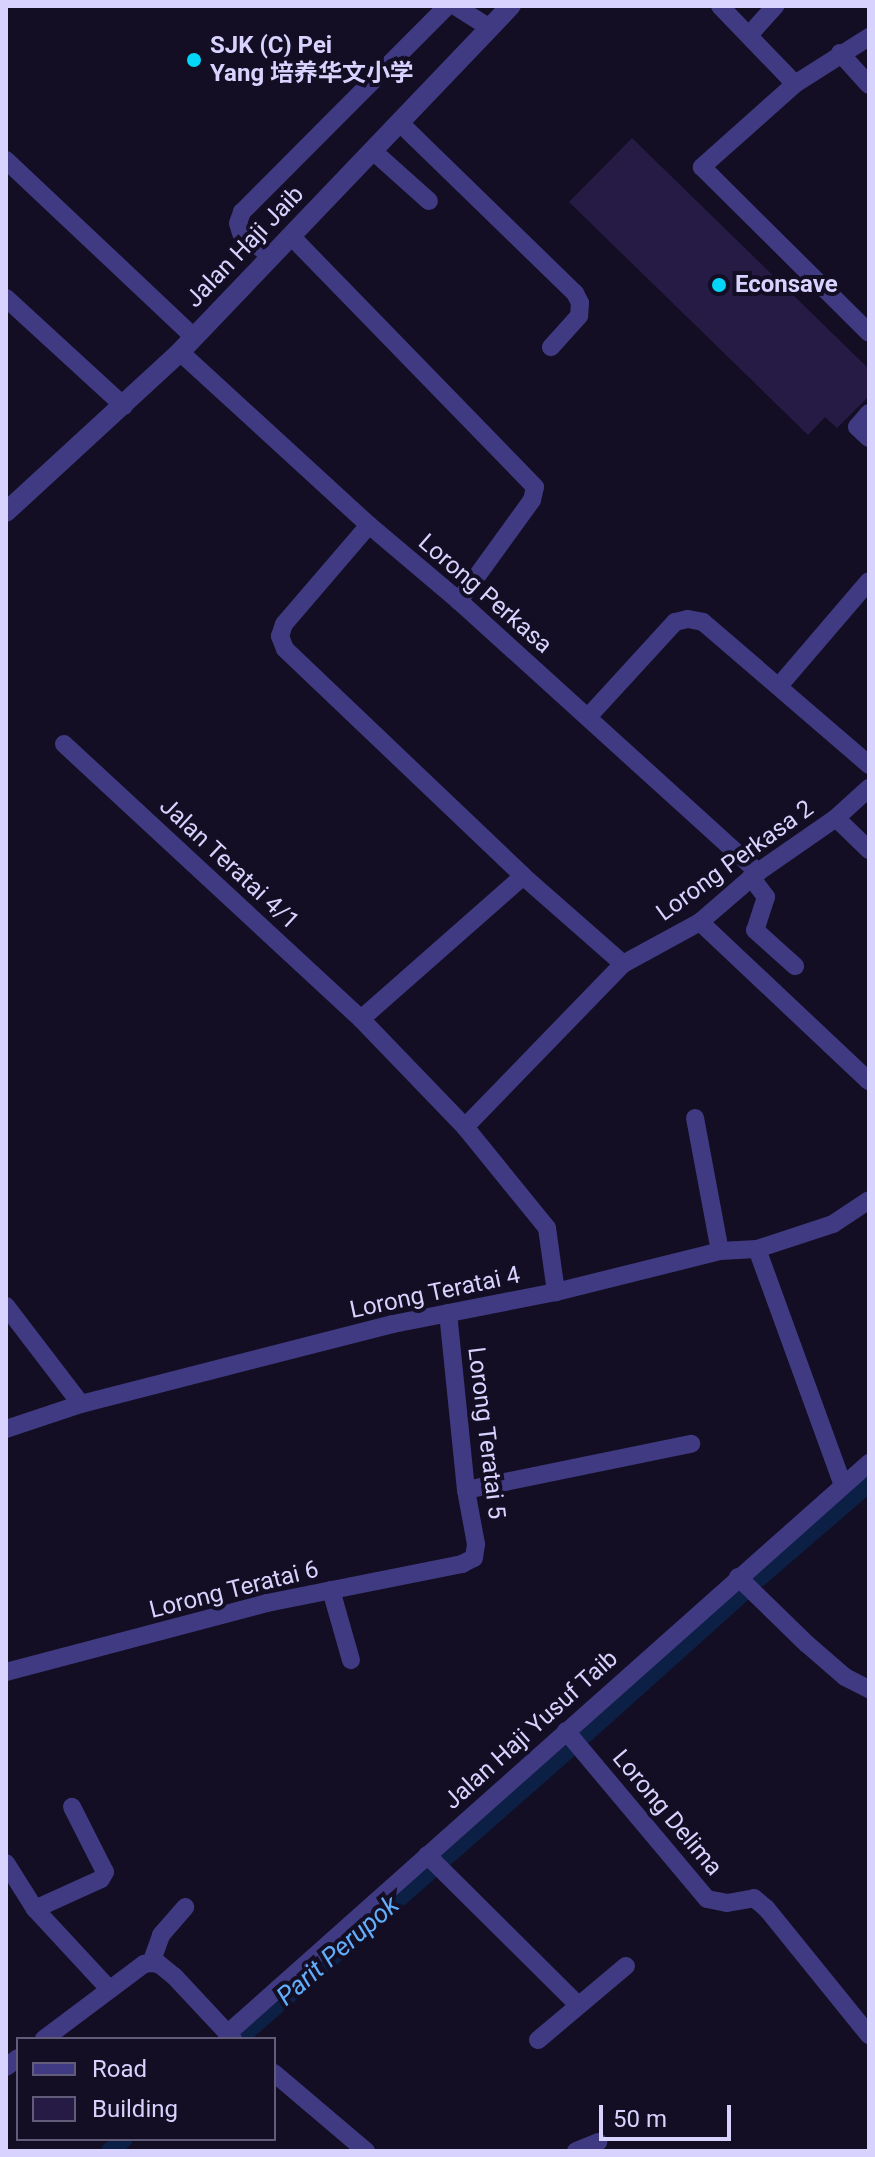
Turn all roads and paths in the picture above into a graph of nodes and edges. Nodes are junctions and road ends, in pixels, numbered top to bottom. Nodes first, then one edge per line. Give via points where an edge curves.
1 (447, 6) edge
2 (455, 6) edge
3 (511, 6) edge
4 (720, 6) edge
5 (775, 6) edge
6 (490, 28) junction
7 (750, 34) junction
8 (869, 37) edge
9 (840, 53) junction
10 (795, 84) junction
11 (869, 85) edge
12 (400, 123) junction
13 (373, 151) junction
14 (6, 160) edge
15 (429, 201) dead end
16 (291, 236) junction
17 (272, 257) junction
18 (6, 298) edge
19 (869, 333) edge
20 (187, 344) junction
21 (551, 347) dead end
22 (124, 406) junction
23 (6, 512) edge
24 (369, 525) junction
25 (869, 581) edge
26 (459, 601) junction
27 (779, 686) junction
28 (588, 717) junction
29 (64, 744) dead end
30 (869, 765) edge
31 (869, 788) edge
32 (836, 818) junction
33 (869, 850) edge
34 (755, 874) junction
35 (523, 876) junction
36 (700, 922) junction
37 (623, 964) junction
38 (795, 966) dead end
39 (361, 1019) junction
40 (869, 1081) edge
41 (695, 1118) dead end
42 (465, 1127) junction
43 (869, 1200) edge
44 (757, 1249) junction
45 (720, 1251) junction
46 (556, 1292) junction
47 (6, 1306) edge
48 (448, 1313) junction
49 (81, 1404) junction
50 (6, 1429) edge
51 (691, 1444) dead end
52 (869, 1463) edge
53 (843, 1485) junction
54 (466, 1490) junction
55 (474, 1558) joint
56 (738, 1577) junction
57 (331, 1590) junction
58 (351, 1660) dead end
59 (6, 1672) edge
60 (869, 1689) edge
61 (566, 1731) junction
62 (72, 1807) dead end
63 (427, 1855) junction
64 (6, 1863) edge
65 (185, 1907) dead end
66 (35, 1909) junction
67 (151, 1963) junction
68 (626, 1966) dead end
69 (110, 1990) junction
70 (577, 2004) junction
71 (869, 2035) edge
72 (47, 2037) edge
73 (230, 2037) edge
74 (538, 2040) dead end
75 (276, 2075) edge
76 (598, 2142) dead end
77 (366, 2151) edge
78 (576, 2151) edge

1 - 17 street via 242,212 241,233
2 - 6 street
3 - 6 street, Jalan Haji Jaib
4 - 7 street
5 - 7 street
6 - 12 street, Jalan Haji Jaib
7 - 10 street
8 - 9 street
9 - 10 street
9 - 11 street
10 - 19 street via 702,167
12 - 13 street, Jalan Haji Jaib
12 - 21 street via 575,293 579,316
13 - 15 street
13 - 16 street, Jalan Haji Jaib
14 - 20 street, Lorong Perkasa
16 - 17 street, Jalan Haji Jaib
16 - 26 street via 535,487 532,500
17 - 20 street, Jalan Haji Jaib
18 - 22 street
20 - 22 street, Jalan Haji Jaib
20 - 24 street, Lorong Perkasa
22 - 23 street, Jalan Haji Jaib
24 - 26 street, Lorong Perkasa
24 - 35 street via 284,624 280,636 285,649
25 - 27 street
26 - 28 street, Lorong Perkasa
27 - 28 street via 703,622 688,619 675,622
27 - 30 street
28 - 34 street, Lorong Perkasa
29 - 39 street, Jalan Teratai 4/1
31 - 32 street, Lorong Perkasa 2
32 - 33 street
32 - 34 street, Lorong Perkasa 2
34 - 36 street, Lorong Perkasa 2
34 - 38 street via 766,897 755,930
35 - 37 street
35 - 39 street
36 - 37 street, Lorong Perkasa 2
36 - 40 street
37 - 42 street, Lorong Perkasa 2
39 - 42 street, Jalan Teratai 4/1
41 - 45 street
42 - 46 street, Jalan Teratai 4/1 via 547,1228
43 - 44 street, Lorong Teratai 4 via 833,1224
44 - 45 street, Lorong Teratai 4
44 - 53 street
45 - 46 street, Lorong Teratai 4
46 - 48 street, Lorong Teratai 4
47 - 49 street
48 - 49 street, Lorong Teratai 4
48 - 54 street, Lorong Teratai 5
49 - 50 street, Lorong Teratai 4
51 - 54 street
52 - 53 street, Jalan Haji Yusuf Taib
53 - 56 street, Jalan Haji Yusuf Taib
54 - 55 street, Lorong Teratai 5
55 - 57 street, Lorong Teratai 6
56 - 60 street via 845,1677
56 - 61 street, Jalan Haji Yusuf Taib
57 - 58 street
57 - 59 street, Lorong Teratai 6
61 - 63 street, Jalan Haji Yusuf Taib
61 - 71 street, Lorong Delima via 707,1899 727,1903 754,1898 766,1908
62 - 66 street via 105,1872 101,1879
63 - 70 street
63 - 73 street, Jalan Haji Yusuf Taib
64 - 66 street
65 - 67 street via 154,1945
66 - 69 street
67 - 69 street
67 - 73 street via 174,1976
68 - 70 street
69 - 72 street
70 - 74 street
75 - 77 street
76 - 78 street

